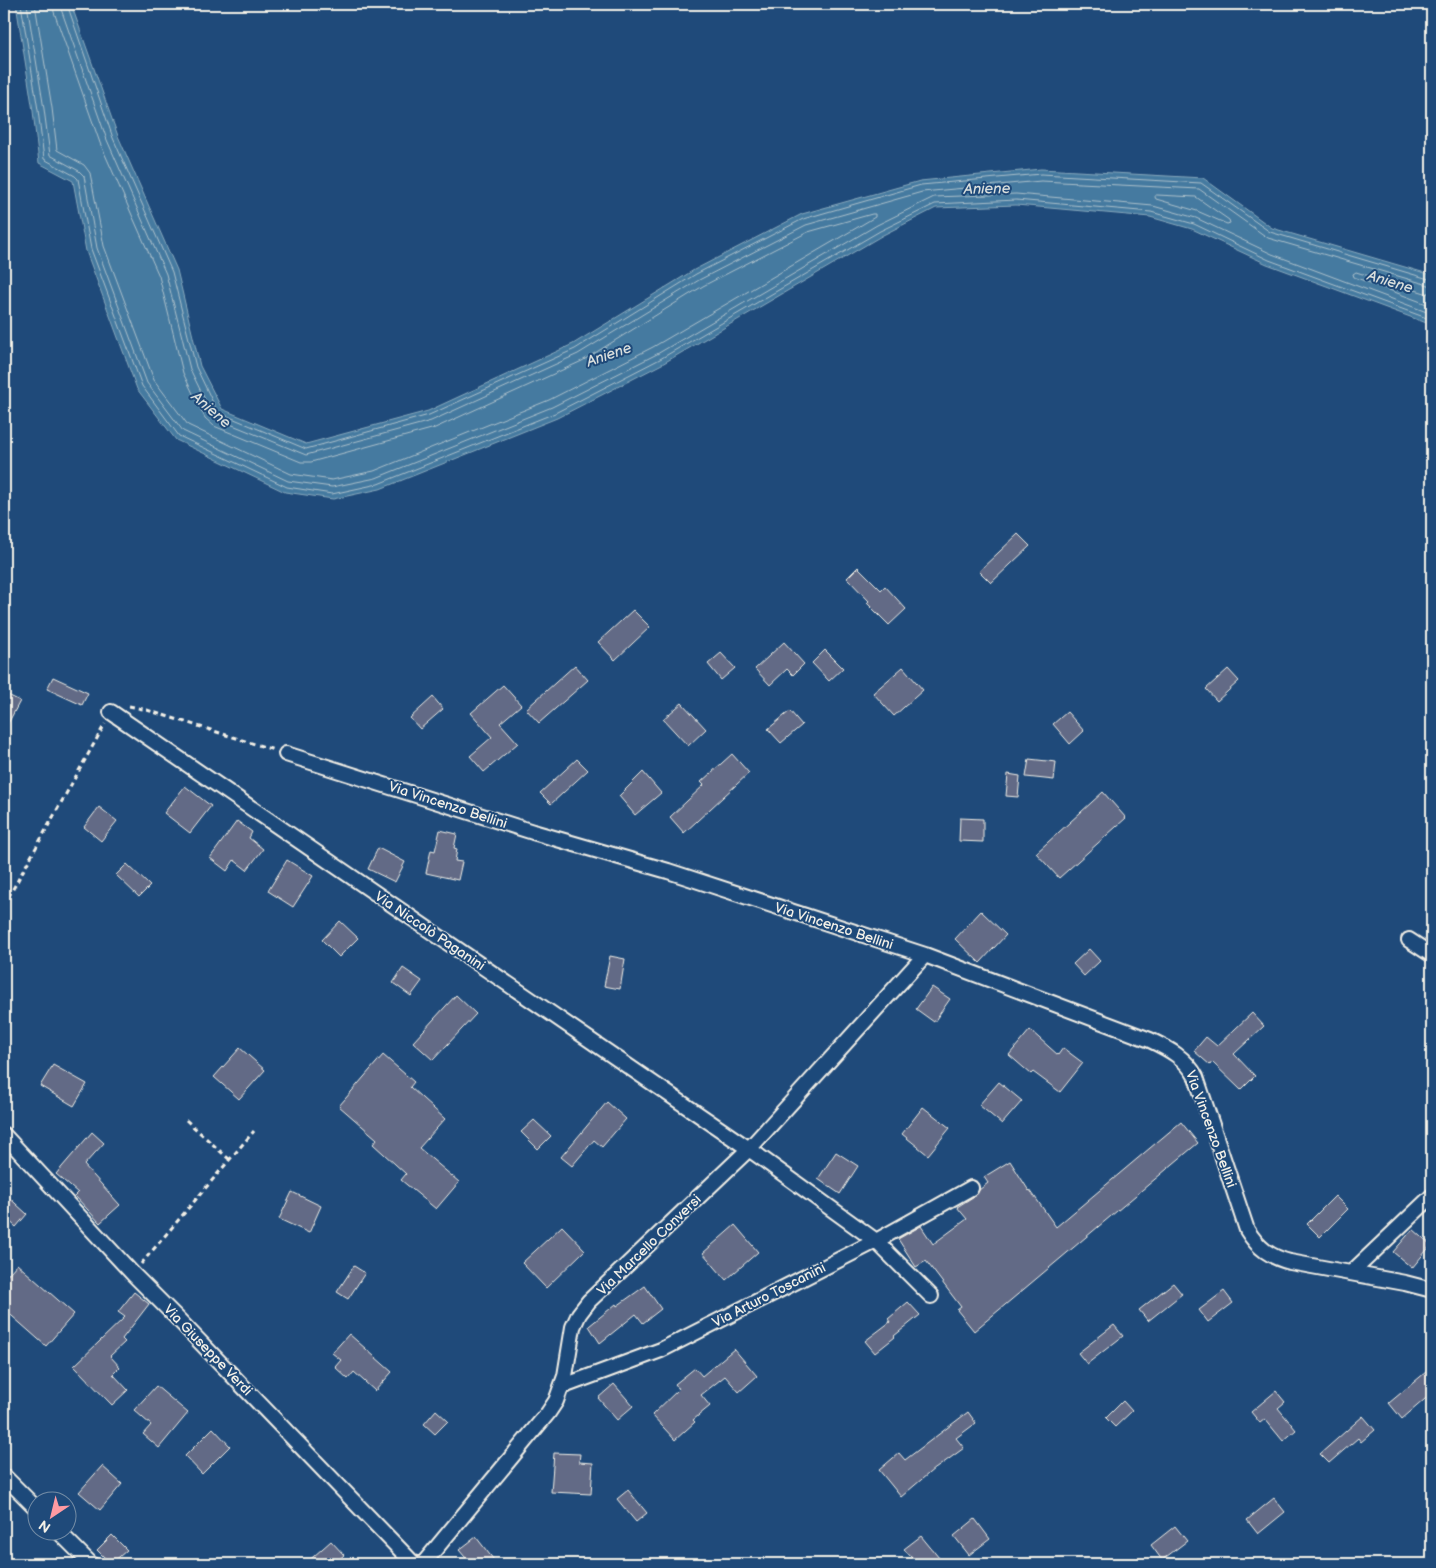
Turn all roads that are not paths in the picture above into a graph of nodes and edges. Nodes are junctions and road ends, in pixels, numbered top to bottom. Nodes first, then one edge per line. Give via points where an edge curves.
1 (111, 712) road end
2 (286, 754) road end
3 (1409, 940) dead end
4 (925, 955) junction
5 (1432, 955) edge
6 (4, 1135) edge
7 (749, 1150) junction
8 (971, 1188) dead end
9 (1432, 1196) edge
10 (876, 1241) junction
11 (1351, 1273) junction
12 (1432, 1290) edge
13 (931, 1296) dead end
14 (562, 1387) junction
15 (4, 1476) edge
16 (28, 1500) edge
17 (67, 1540) edge
18 (90, 1564) edge
19 (414, 1564) edge
20 (423, 1564) edge

1 - 7 street, Via Niccolò Paganini
2 - 4 street, Via Vincenzo Bellini via 668,871
3 - 5 street
4 - 7 street, Via Marcello Conversi
4 - 11 street, Via Vincenzo Bellini via 1150,1040 1179,1056 1196,1077 1247,1230 1254,1242 1281,1260
6 - 19 street, Via Giuseppe Verdi via 133,1274
7 - 10 street, Via Niccolò Paganini
7 - 14 street, Via Marcello Conversi via 589,1301 579,1314 571,1334
8 - 10 street, Via Arturo Toscanini
9 - 11 street
10 - 13 street, Via Niccolò Paganini
10 - 14 street, Via Arturo Toscanini via 661,1350
11 - 12 street, Via Vincenzo Bellini
14 - 20 street, Via Marcello Conversi via 548,1413
15 - 16 street
17 - 18 street

